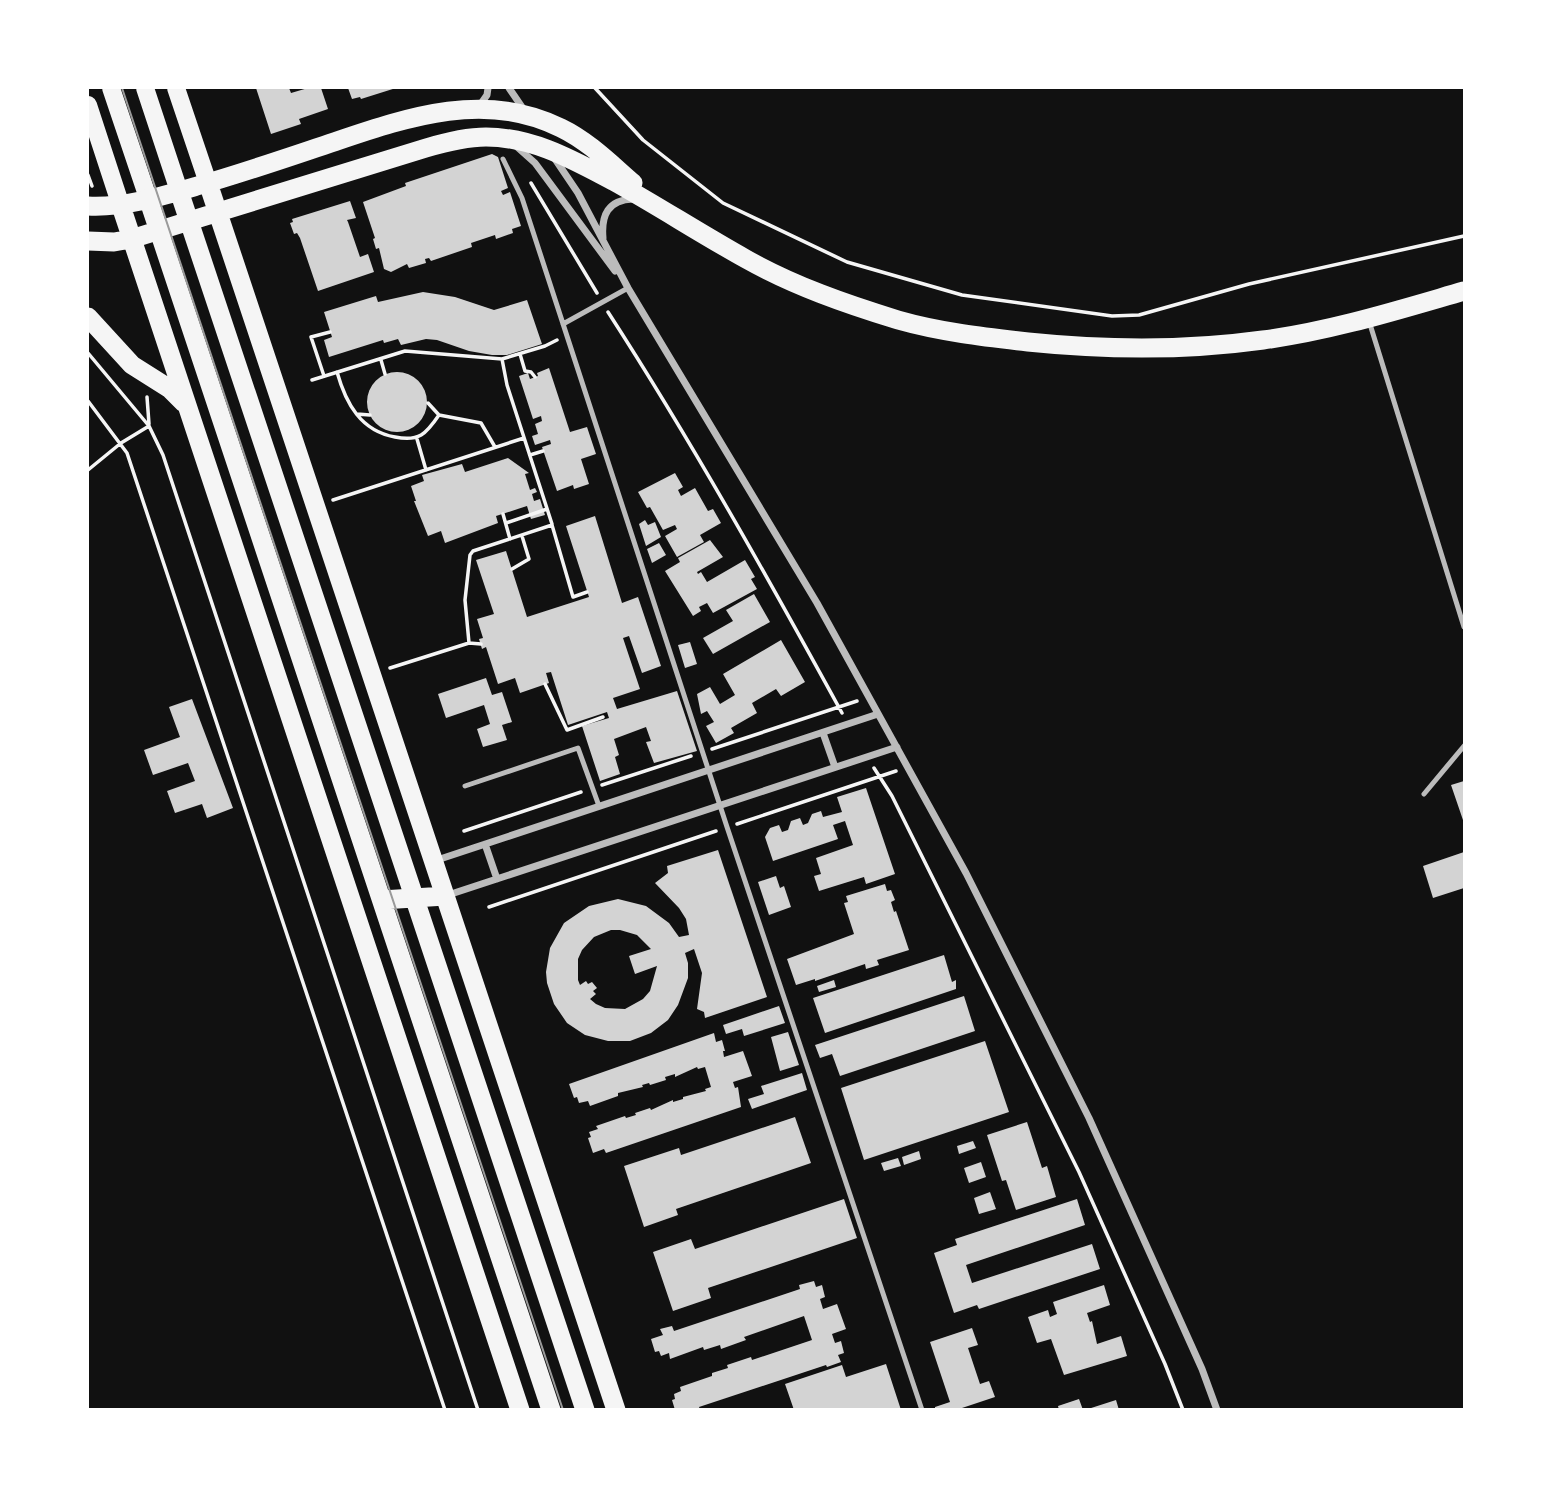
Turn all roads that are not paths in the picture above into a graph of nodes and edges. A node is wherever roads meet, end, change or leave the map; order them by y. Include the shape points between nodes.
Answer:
1 (111, 88) edge
2 (145, 88) edge
3 (176, 88) edge
4 (488, 88) edge
5 (509, 88) edge
6 (88, 105) edge
7 (478, 108) junction
8 (527, 115) junction
9 (505, 139) junction
10 (439, 144) junction
11 (550, 149) junction
12 (503, 159) dead end
13 (208, 183) junction
14 (179, 191) junction
15 (148, 198) junction
16 (120, 203) junction
17 (657, 205) junction
18 (88, 206) edge
19 (219, 214) junction
20 (189, 222) junction
21 (159, 231) junction
22 (131, 239) junction
23 (88, 241) edge
24 (603, 241) junction
25 (628, 288) junction
26 (1465, 290) edge
27 (88, 317) edge
28 (1368, 318) junction
29 (563, 324) junction
30 (186, 407) junction
31 (302, 466) junction
32 (273, 475) junction
33 (1465, 626) edge
34 (308, 679) junction
35 (280, 688) junction
36 (878, 714) junction
37 (824, 733) junction
38 (1465, 746) edge
39 (897, 747) junction
40 (835, 767) junction
41 (709, 769) junction
42 (464, 786) dead end
43 (1423, 794) dead end
44 (720, 805) junction
45 (599, 806) junction
46 (485, 844) junction
47 (434, 861) junction
48 (371, 866) junction
49 (343, 876) junction
50 (497, 879) junction
51 (411, 889) junction
52 (445, 896) junction
53 (382, 900) junction
54 (395, 939) junction
55 (368, 949) junction
56 (559, 1237) junction
57 (531, 1247) junction
58 (501, 1258) junction
59 (472, 1267) junction
60 (520, 1409) edge
61 (551, 1409) edge
62 (585, 1409) edge
63 (617, 1409) edge
64 (922, 1409) edge
65 (1217, 1409) edge

1 - 15 main road
2 - 14 main road
3 - 13 main road
4 - 7 street
5 - 8 street
6 - 16 main road
7 - 8 highway
7 - 10 highway
7 - 13 highway via 412,117
8 - 11 highway
8 - 17 highway via 578,138
9 - 10 highway
9 - 11 highway
9 - 25 street via 535,163
10 - 19 highway
11 - 17 highway
11 - 24 street
12 - 29 lane via 522,198
13 - 14 highway
13 - 19 highway
14 - 15 highway
14 - 20 highway
15 - 16 highway
15 - 21 highway
16 - 18 highway
16 - 22 highway
17 - 24 street via 627,199 609,207 603,219
17 - 28 highway via 748,260 822,295 901,321 976,336 1069,346 1171,348 1263,340
19 - 20 highway
19 - 31 highway
20 - 21 highway
20 - 32 highway
21 - 22 highway
21 - 34 highway
22 - 23 highway
22 - 30 highway
24 - 25 street
25 - 29 lane
25 - 36 street via 817,603
26 - 28 highway
27 - 30 highway via 132,365 170,389
28 - 33 lane
29 - 41 lane
30 - 35 highway
31 - 32 highway
31 - 47 highway
32 - 51 highway
34 - 35 highway
34 - 48 highway
35 - 49 highway
36 - 37 street
36 - 39 street
37 - 40 street
37 - 41 street
38 - 43 lane
39 - 40 street
39 - 65 street via 1089,1118
40 - 44 street
41 - 44 lane
41 - 45 street
42 - 45 lane via 578,748
44 - 50 street
44 - 64 lane
45 - 46 street
46 - 47 street
46 - 50 street
47 - 51 highway
47 - 52 highway
48 - 49 highway
48 - 53 highway
49 - 55 highway
50 - 52 street
51 - 52 highway
51 - 53 highway
51 - 57 highway
52 - 56 highway
53 - 54 highway
54 - 55 highway
54 - 58 highway
55 - 59 highway
56 - 57 highway
56 - 63 highway
57 - 62 highway
58 - 59 highway
58 - 61 highway
59 - 60 highway

